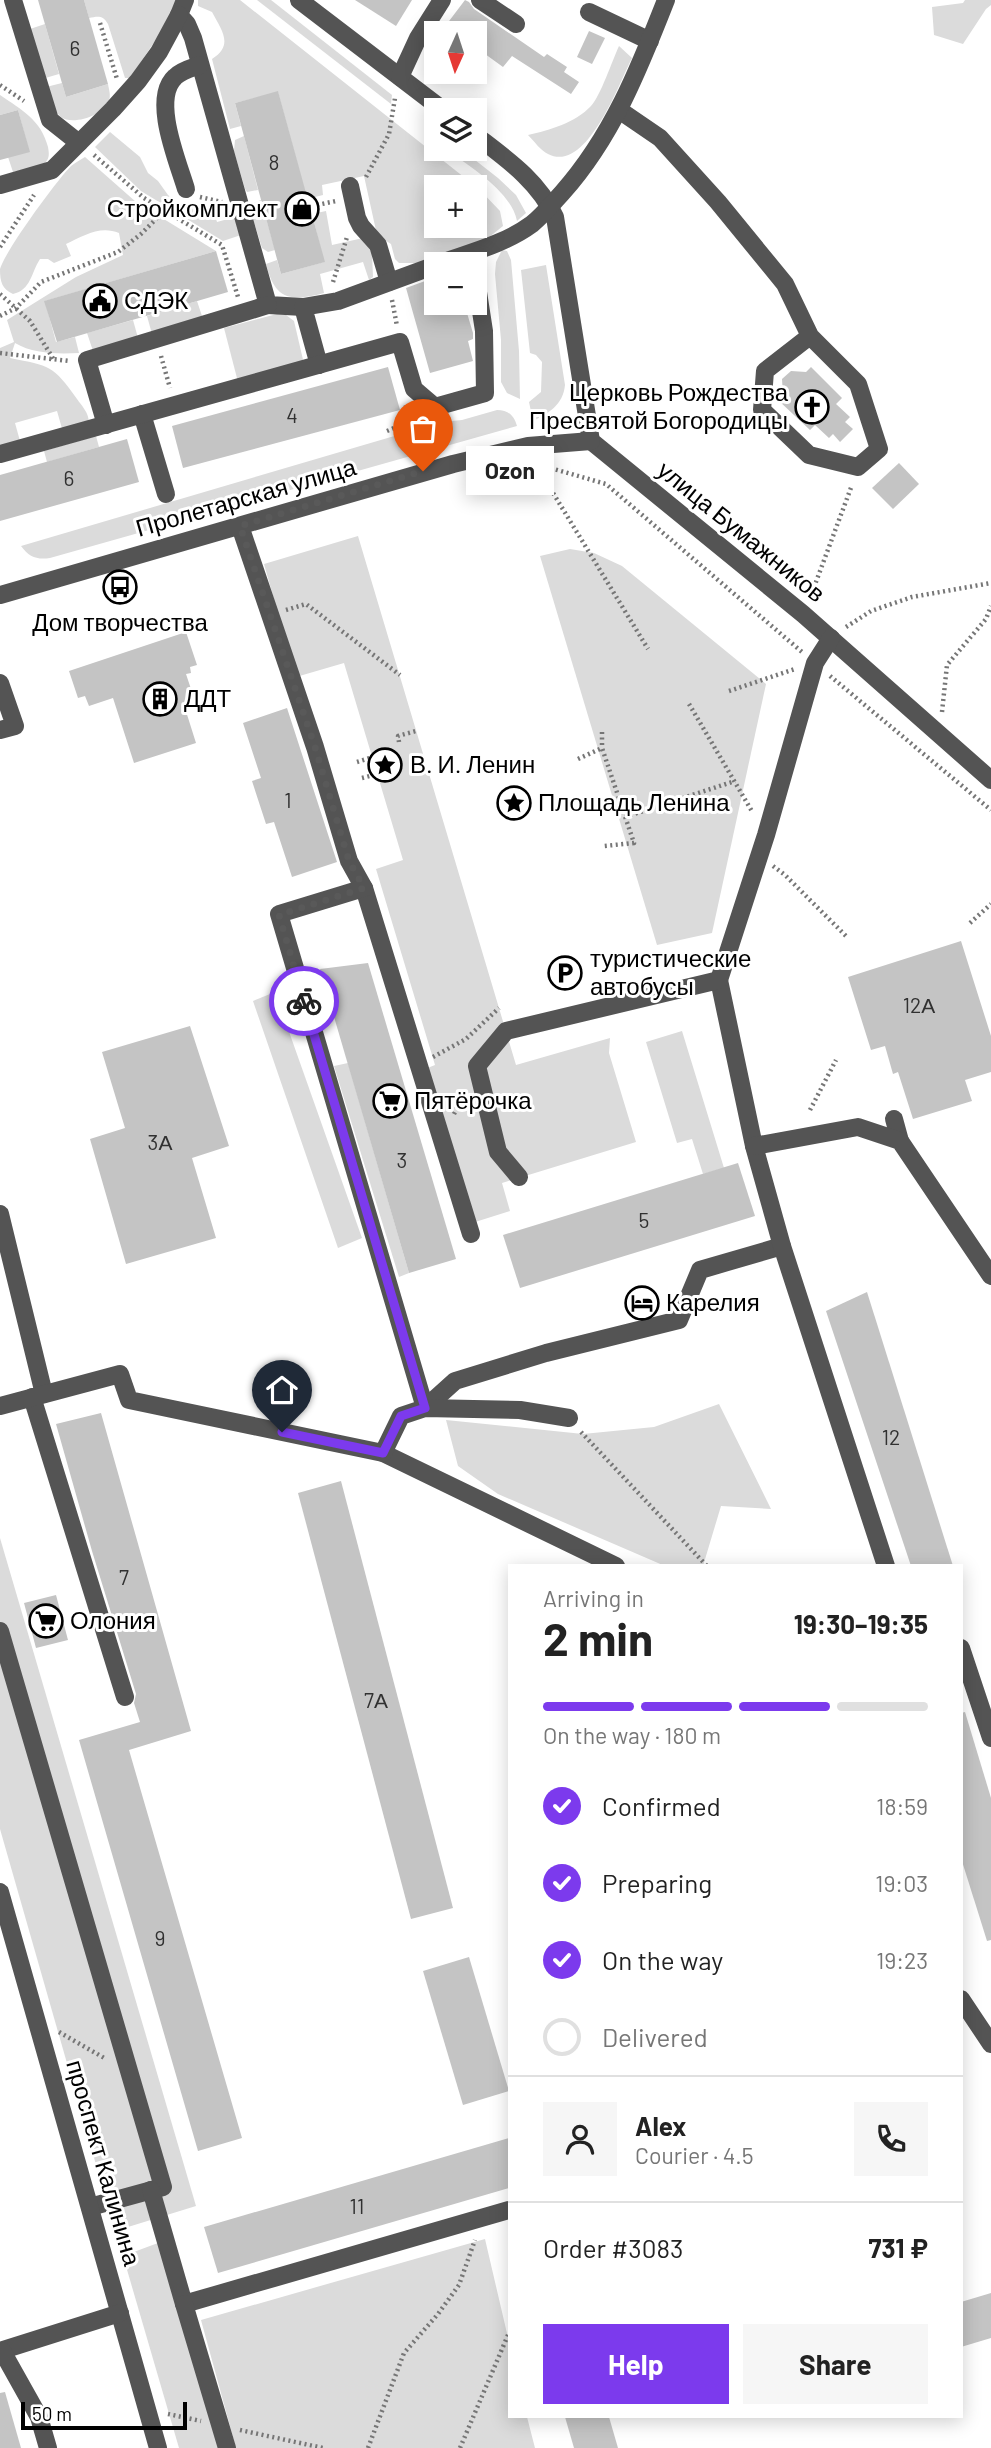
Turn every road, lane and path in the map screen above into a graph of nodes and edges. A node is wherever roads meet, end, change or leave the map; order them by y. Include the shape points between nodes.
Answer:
1 (13, 0) edge
2 (299, 0) edge
3 (442, 0) edge
4 (480, 0) edge
5 (666, 0) edge
6 (182, 8) edge
7 (589, 12) dead end
8 (100, 23) dead end
9 (516, 24) dead end
10 (650, 41) junction
11 (200, 65) junction
12 (400, 77) junction
13 (126, 95) junction
14 (427, 98) edge
15 (619, 110) junction
16 (393, 114) dead end
17 (79, 143) junction
18 (487, 145) edge
19 (52, 170) junction
20 (0, 185) edge
21 (186, 189) junction
22 (351, 191) junction
23 (238, 200) junction
24 (317, 205) dead end
25 (550, 206) junction
26 (164, 211) junction
27 (357, 218) junction
28 (0, 247) edge
29 (487, 252) edge
30 (424, 270) edge
31 (389, 282) junction
32 (0, 294) edge
33 (328, 304) junction
34 (268, 305) junction
35 (303, 307) junction
36 (16, 308) junction
37 (243, 313) junction
38 (481, 315) edge
39 (0, 316) edge
40 (810, 336) junction
41 (156, 339) junction
42 (400, 342) junction
43 (0, 353) edge
44 (55, 360) junction
45 (87, 360) junction
46 (319, 365) junction
47 (175, 405) junction
48 (142, 414) junction
49 (106, 425) junction
50 (399, 426) dead end
51 (387, 430) dead end
52 (591, 441) junction
53 (528, 446) junction
54 (0, 454) edge
55 (535, 464) junction
56 (858, 467) junction
57 (166, 494) dead end
58 (240, 526) junction
59 (991, 583) edge
60 (0, 595) edge
61 (991, 606) edge
62 (803, 614) junction
63 (269, 615) junction
64 (831, 638) junction
65 (648, 649) dead end
66 (814, 663) junction
67 (400, 675) dead end
68 (0, 683) edge
69 (729, 691) dead end
70 (689, 704) dead end
71 (0, 730) edge
72 (416, 731) dead end
73 (602, 732) dead end
74 (940, 737) junction
75 (400, 742) dead end
76 (602, 748) junction
77 (376, 756) dead end
78 (578, 759) dead end
79 (357, 762) dead end
80 (381, 773) dead end
81 (362, 778) dead end
82 (991, 780) edge
83 (735, 781) junction
84 (991, 810) edge
85 (625, 817) junction
86 (766, 835) junction
87 (604, 846) dead end
88 (785, 875) dead end
89 (364, 888) junction
90 (991, 904) edge
91 (970, 923) dead end
92 (848, 938) dead end
93 (719, 980) junction
94 (499, 1008) dead end
95 (836, 1060) dead end
96 (420, 1064) junction
97 (477, 1066) junction
98 (810, 1110) dead end
99 (894, 1119) dead end
100 (443, 1137) junction
101 (900, 1141) junction
102 (754, 1146) junction
103 (519, 1177) dead end
104 (0, 1214) edge
105 (471, 1234) dead end
106 (782, 1246) junction
107 (991, 1276) edge
108 (38, 1396) junction
109 (0, 1406) edge
110 (425, 1408) junction
111 (569, 1418) joint
112 (383, 1453) junction
113 (612, 1564) edge
114 (705, 1564) edge
115 (885, 1564) edge
116 (0, 1631) edge
117 (963, 1654) edge
118 (125, 1697) dead end
119 (991, 1738) edge
120 (0, 1892) edge
121 (963, 2002) edge
122 (37, 2020) junction
123 (991, 2044) edge
124 (130, 2073) junction
125 (151, 2190) junction
126 (90, 2207) junction
127 (508, 2210) edge
128 (482, 2218) junction
129 (184, 2305) junction
130 (120, 2313) junction
131 (508, 2335) edge
132 (1, 2351) edge
133 (48, 2448) edge
134 (158, 2448) edge
135 (227, 2448) edge
136 (368, 2448) edge
137 (460, 2448) edge

1 - 17 street via 50,120
2 - 12 street
3 - 12 street
4 - 9 street
5 - 10 street
6 - 11 street
6 - 13 street via 159,52
7 - 10 street
8 - 13 path via 115,75
10 - 15 street
11 - 21 street via 176,75 165,99
11 - 23 street
12 - 14 street
13 - 17 street
15 - 25 street via 588,161
15 - 40 street via 660,138 718,202 785,284
16 - 22 path via 381,152
17 - 19 street
17 - 26 path
18 - 25 street via 526,175
19 - 20 street
19 - 28 path
21 - 23 path via 209,201
21 - 26 path
22 - 24 path
22 - 27 street
23 - 34 street
25 - 29 street
25 - 52 street via 560,241
26 - 36 path via 118,252 41,282
26 - 37 path via 222,245
27 - 31 street via 378,245
27 - 33 path via 342,249
30 - 31 street
31 - 33 street
31 - 42 path
32 - 36 path
33 - 35 street
34 - 35 street
34 - 37 street
35 - 46 street
36 - 39 path
36 - 44 path
37 - 41 street
38 - 42 street via 485,393 435,407 414,389
40 - 56 street via 858,384 878,449
40 - 56 street via 765,371 762,410 809,455
41 - 45 street
41 - 47 path
42 - 46 street
43 - 44 path
44 - 45 path
45 - 49 street
46 - 47 street
47 - 48 street
48 - 49 street
48 - 57 street
49 - 54 street
50 - 51 path
52 - 53 street, Пролетарская улица
52 - 62 street, улица Бумажников
53 - 55 path
53 - 58 street, Пролетарская улица via 423,471
55 - 65 path
55 - 66 path via 606,484
56 - 62 path
58 - 60 street, Пролетарская улица
58 - 63 street
59 - 64 path via 912,597 871,611
61 - 74 path via 986,619 947,665
62 - 64 street, улица Бумажников
63 - 67 path via 306,604
63 - 89 street via 349,861
64 - 66 street
64 - 74 street, улица Бумажников
66 - 69 path
66 - 84 path
66 - 86 street
68 - 71 street via 15,726
70 - 83 path
72 - 75 path via 398,736
73 - 76 path
74 - 82 street, улица Бумажников
76 - 78 path
76 - 85 path
77 - 79 path
80 - 81 path
83 - 85 path
83 - 86 path
85 - 87 path via 634,843
86 - 93 street
88 - 92 path
89 - 96 street
89 - 110 street via 279,915
90 - 91 path
93 - 97 street via 506,1031
93 - 102 street
94 - 96 path via 466,1039
95 - 98 path
96 - 100 street
97 - 100 path
97 - 103 street via 498,1152
99 - 101 street
100 - 105 street
101 - 102 street via 858,1127
101 - 107 street
102 - 106 street
104 - 108 street
106 - 110 street via 700,1270 679,1320 455,1381
106 - 115 street
108 - 109 street
108 - 112 street via 120,1374 129,1400
108 - 118 street
110 - 111 street via 520,1410
110 - 112 street via 401,1416
111 - 114 path
112 - 113 street
116 - 124 street
117 - 119 street
120 - 122 street, проспект Калинина
121 - 123 street
122 - 124 path
122 - 126 street, проспект Калинина
124 - 125 street via 163,2187
125 - 126 street
125 - 129 street
126 - 130 street, проспект Калинина
127 - 128 street
128 - 129 street
128 - 136 path via 459,2285 404,2353
129 - 135 street
130 - 132 street
130 - 134 street, проспект Калинина
131 - 137 path
132 - 133 street via 39,2417

